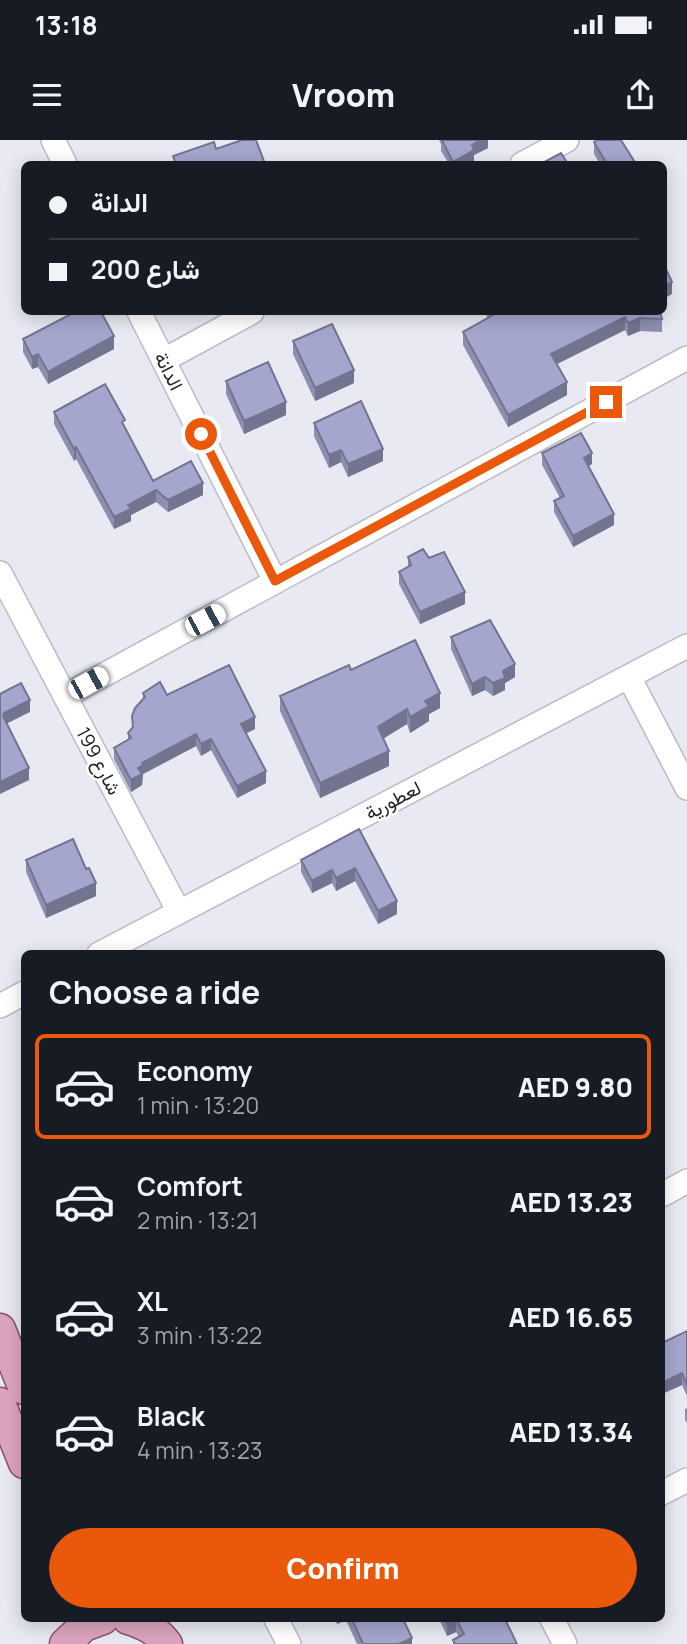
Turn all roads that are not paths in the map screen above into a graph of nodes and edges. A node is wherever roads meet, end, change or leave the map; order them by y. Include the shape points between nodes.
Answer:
1 (53, 140) edge
2 (567, 140) edge
3 (64, 161) edge
4 (528, 161) edge
5 (140, 315) edge
6 (246, 315) edge
7 (687, 358) edge
8 (163, 360) junction
9 (0, 573) edge
10 (275, 581) junction
11 (687, 646) edge
12 (629, 677) junction
13 (65, 696) junction
14 (687, 788) edge
15 (179, 912) junction
16 (107, 950) edge
17 (21, 995) edge
18 (0, 1006) edge
19 (687, 1181) edge
20 (665, 1193) edge
21 (0, 1329) edge
22 (21, 1382) edge
23 (0, 1403) edge
24 (21, 1456) edge
25 (687, 1480) edge
26 (665, 1491) edge
27 (95, 1622) edge
28 (140, 1622) edge
29 (278, 1622) edge
30 (554, 1622) edge
31 (67, 1634) edge
32 (167, 1644) edge
33 (289, 1644) edge
34 (565, 1644) edge

1 - 3 street
2 - 4 street
5 - 8 street, الدانة
6 - 8 street
7 - 10 street
8 - 10 street, الدانة
9 - 13 street, شارع 199
10 - 13 street
11 - 12 street, لعطورية
12 - 14 street
12 - 15 street, لعطورية
13 - 15 street, شارع 199
15 - 16 street, لعطورية
17 - 18 street
19 - 20 street
21 - 22 main road
23 - 24 main road
25 - 26 street
27 - 31 main road
28 - 32 main road
29 - 33 street
30 - 34 street

